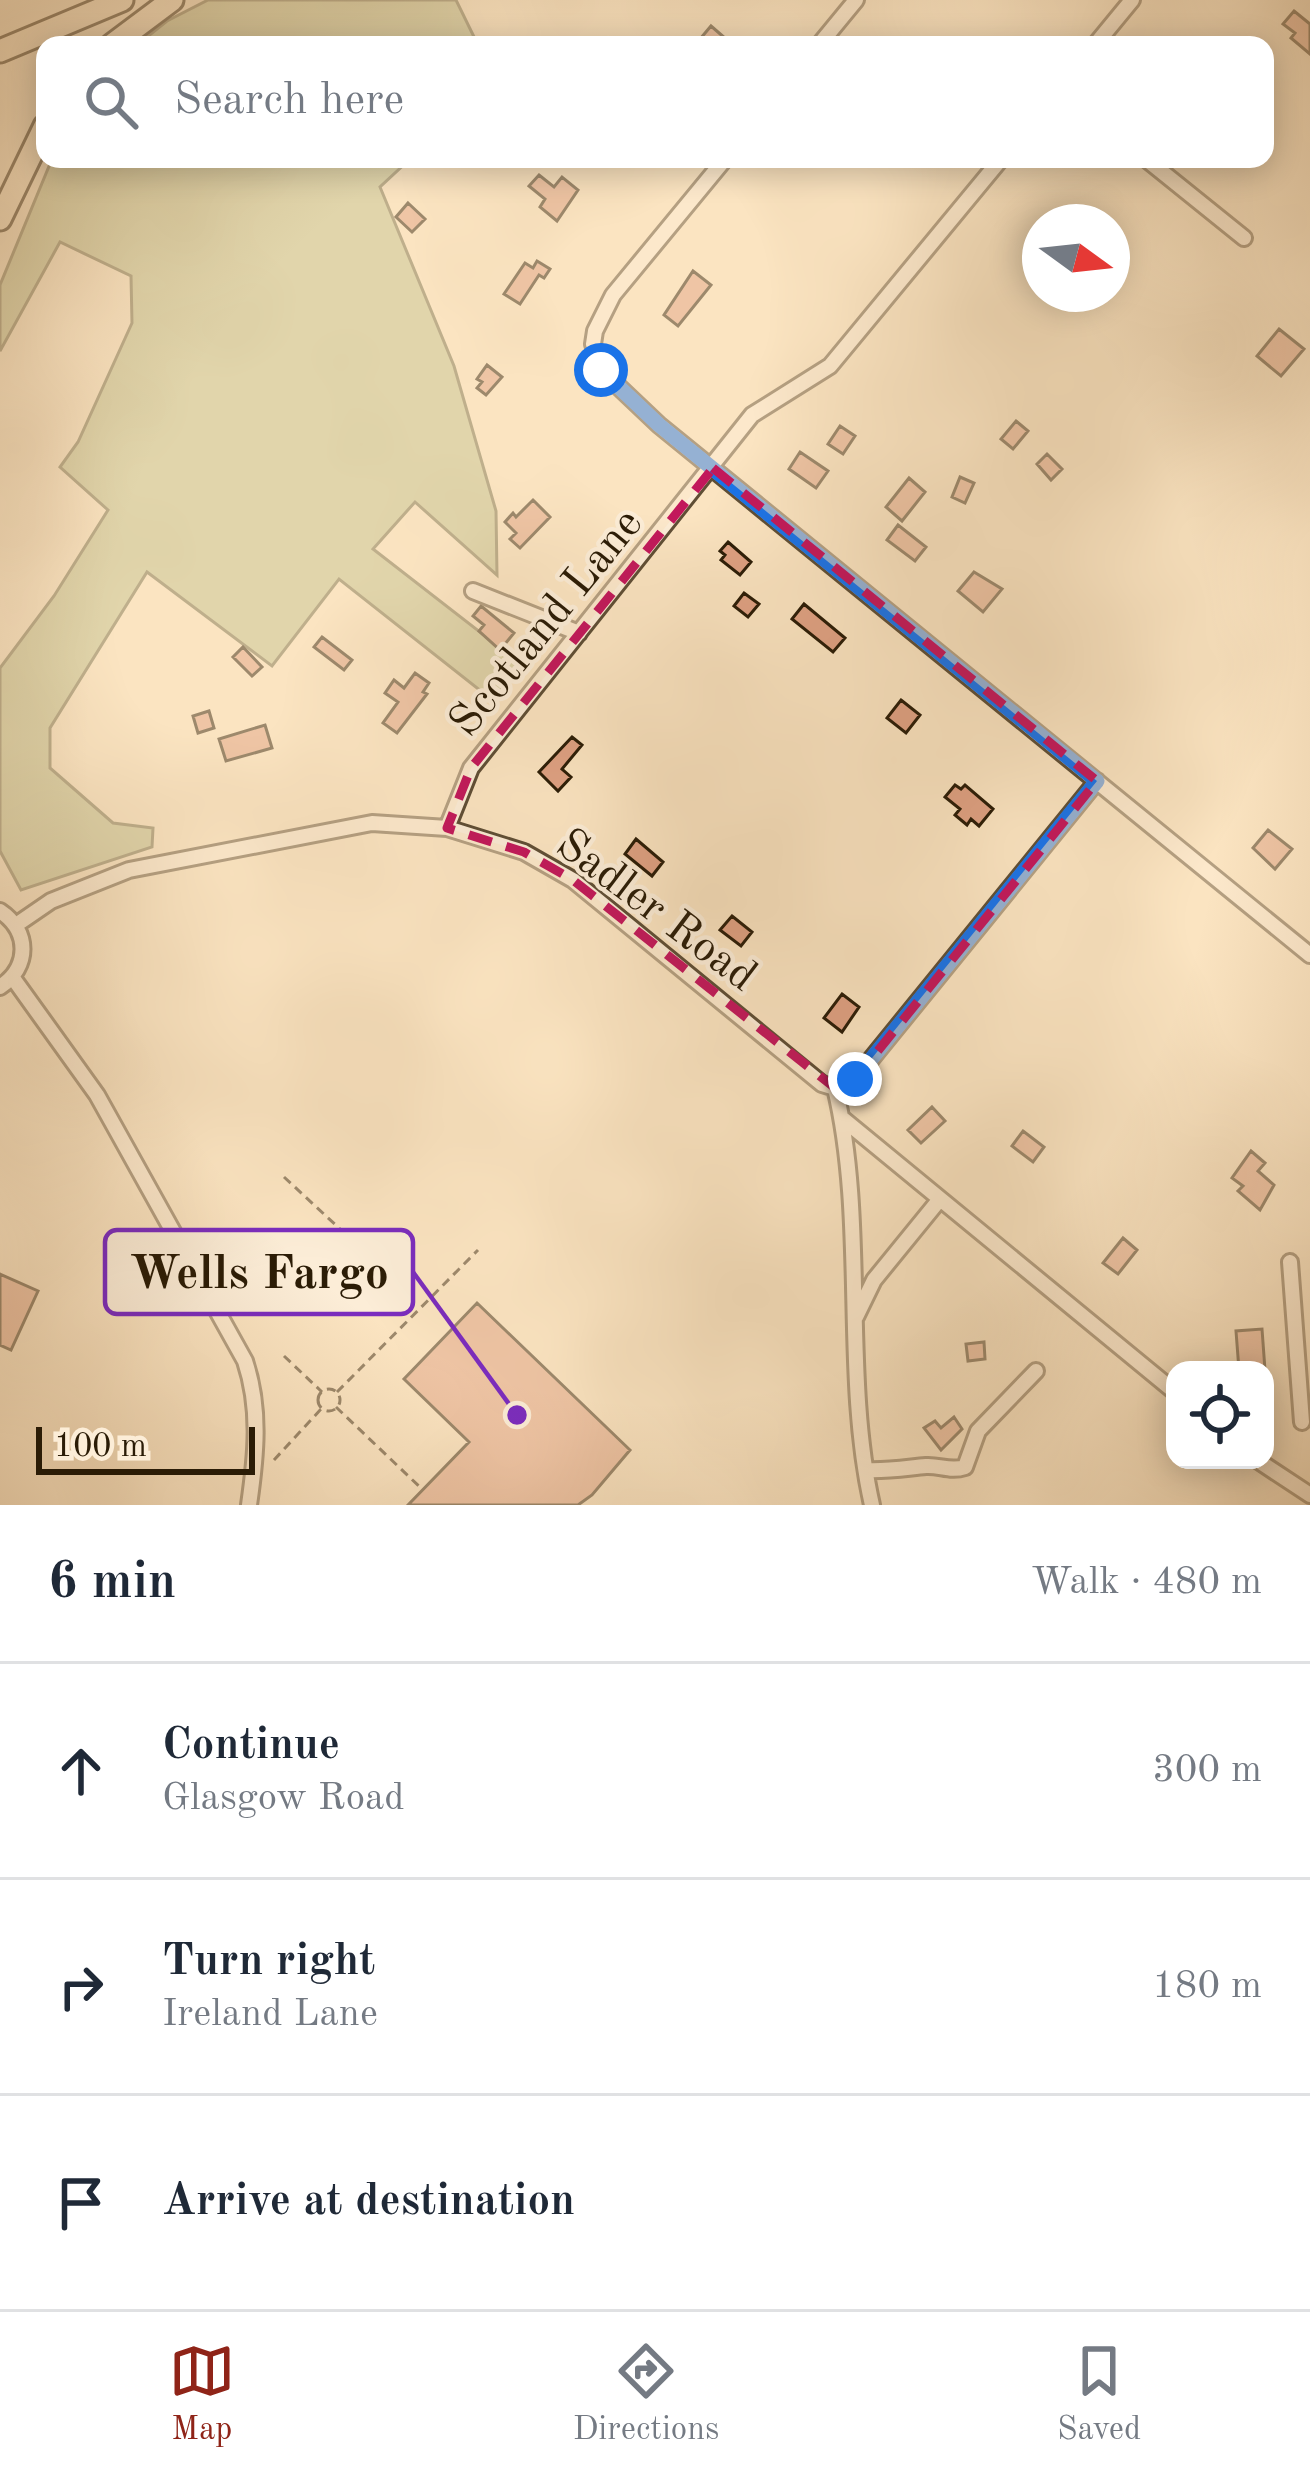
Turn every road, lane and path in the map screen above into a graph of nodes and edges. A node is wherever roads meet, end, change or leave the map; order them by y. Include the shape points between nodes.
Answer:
1 (122, 0) edge
2 (172, 0) edge
3 (856, 0) edge
4 (1132, 0) edge
5 (124, 36) edge
6 (826, 36) edge
7 (1102, 36) edge
8 (0, 51) edge
9 (36, 145) edge
10 (717, 168) edge
11 (994, 168) edge
12 (1156, 168) edge
13 (0, 219) edge
14 (1244, 238) dead end
15 (713, 468) junction
16 (473, 591) dead end
17 (579, 632) junction
18 (1097, 781) junction
19 (447, 829) junction
20 (0, 911) edge
21 (16, 925) junction
22 (1310, 955) edge
23 (6, 983) edge
24 (835, 1088) junction
25 (843, 1119) junction
26 (284, 1177) dead end
27 (940, 1199) junction
28 (478, 1250) dead end
29 (1290, 1262) dead end
30 (382, 1268) dead end
31 (1310, 1292) edge
32 (1293, 1295) junction
33 (856, 1317) junction
34 (284, 1356) dead end
35 (1036, 1371) dead end
36 (1166, 1386) edge
37 (337, 1391) junction
38 (322, 1392) junction
39 (336, 1407) junction
40 (322, 1408) junction
41 (1302, 1422) dead end
42 (274, 1460) dead end
43 (1271, 1469) edge
44 (866, 1470) junction
45 (422, 1490) dead end
46 (1310, 1495) edge
47 (249, 1505) edge
48 (872, 1505) edge

1 - 8 highway
2 - 5 highway
3 - 6 street
4 - 7 street
9 - 13 highway
10 - 15 street via 613,295 593,344 614,386
11 - 15 street, Scotland Lane via 830,367 752,415
12 - 14 street
15 - 17 street, Scotland Lane
15 - 18 street
16 - 17 street
17 - 19 street, Scotland Lane via 471,768
18 - 22 street
18 - 24 street via 855,1079
19 - 21 street, Sadler Road via 372,823 129,870 51,901
19 - 24 street, Sadler Road via 524,852 573,880
20 - 21 street
21 - 23 street via 24,948
23 - 47 street via 97,1095 245,1361 257,1435
24 - 25 street
25 - 27 street
25 - 33 street
26 - 30 path
27 - 33 street via 874,1280
27 - 36 street
28 - 37 path
29 - 32 street
31 - 32 street
32 - 41 street
33 - 44 street
34 - 38 path
35 - 44 street via 977,1431 965,1467
37 - 38 path
37 - 39 path
38 - 40 path
39 - 40 path
39 - 45 path
40 - 42 path
43 - 46 street
44 - 48 street

